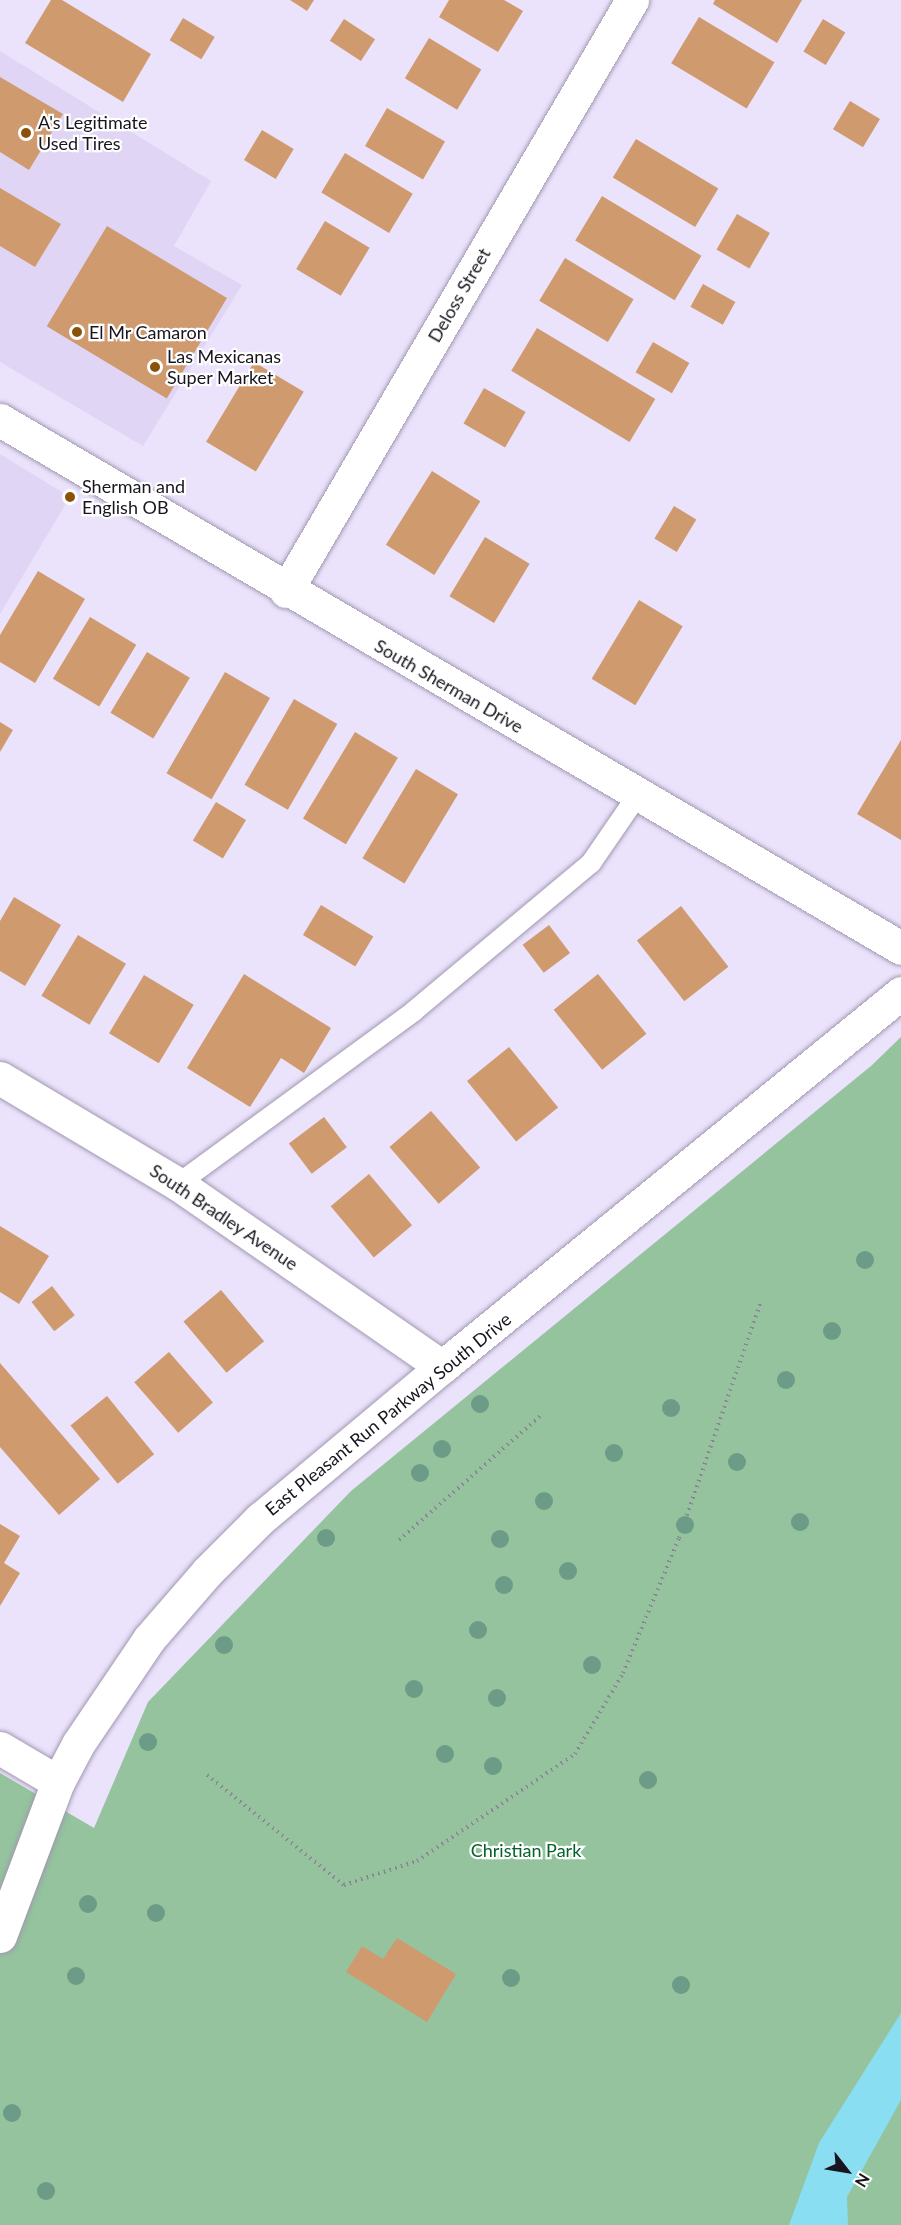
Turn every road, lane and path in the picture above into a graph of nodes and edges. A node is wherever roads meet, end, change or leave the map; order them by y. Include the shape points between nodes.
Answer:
1 (632, 0) edge
2 (0, 420) edge
3 (286, 591) junction
4 (637, 796) junction
5 (901, 948) edge
6 (901, 993) edge
7 (0, 1078) edge
8 (178, 1184) junction
9 (761, 1301) dead end
10 (442, 1367) junction
11 (540, 1416) dead end
12 (399, 1540) dead end
13 (0, 1748) edge
14 (207, 1775) dead end
15 (58, 1782) junction
16 (0, 1936) edge

1 - 3 street, Deloss Street
2 - 3 street, South Sherman Drive
3 - 4 street, South Sherman Drive
4 - 5 street, South Sherman Drive
4 - 8 lane via 612,835 582,870 414,1011
6 - 10 street, East Pleasant Run Parkway South Drive
7 - 8 street, South Bradley Avenue
8 - 10 street, South Bradley Avenue
9 - 14 path via 679,1538 622,1673 575,1754 417,1861 344,1885
10 - 15 street, East Pleasant Run Parkway South Drive via 260,1519 208,1571 149,1639 106,1698
11 - 12 path
13 - 15 street
15 - 16 street, East Pleasant Run Parkway South Drive

